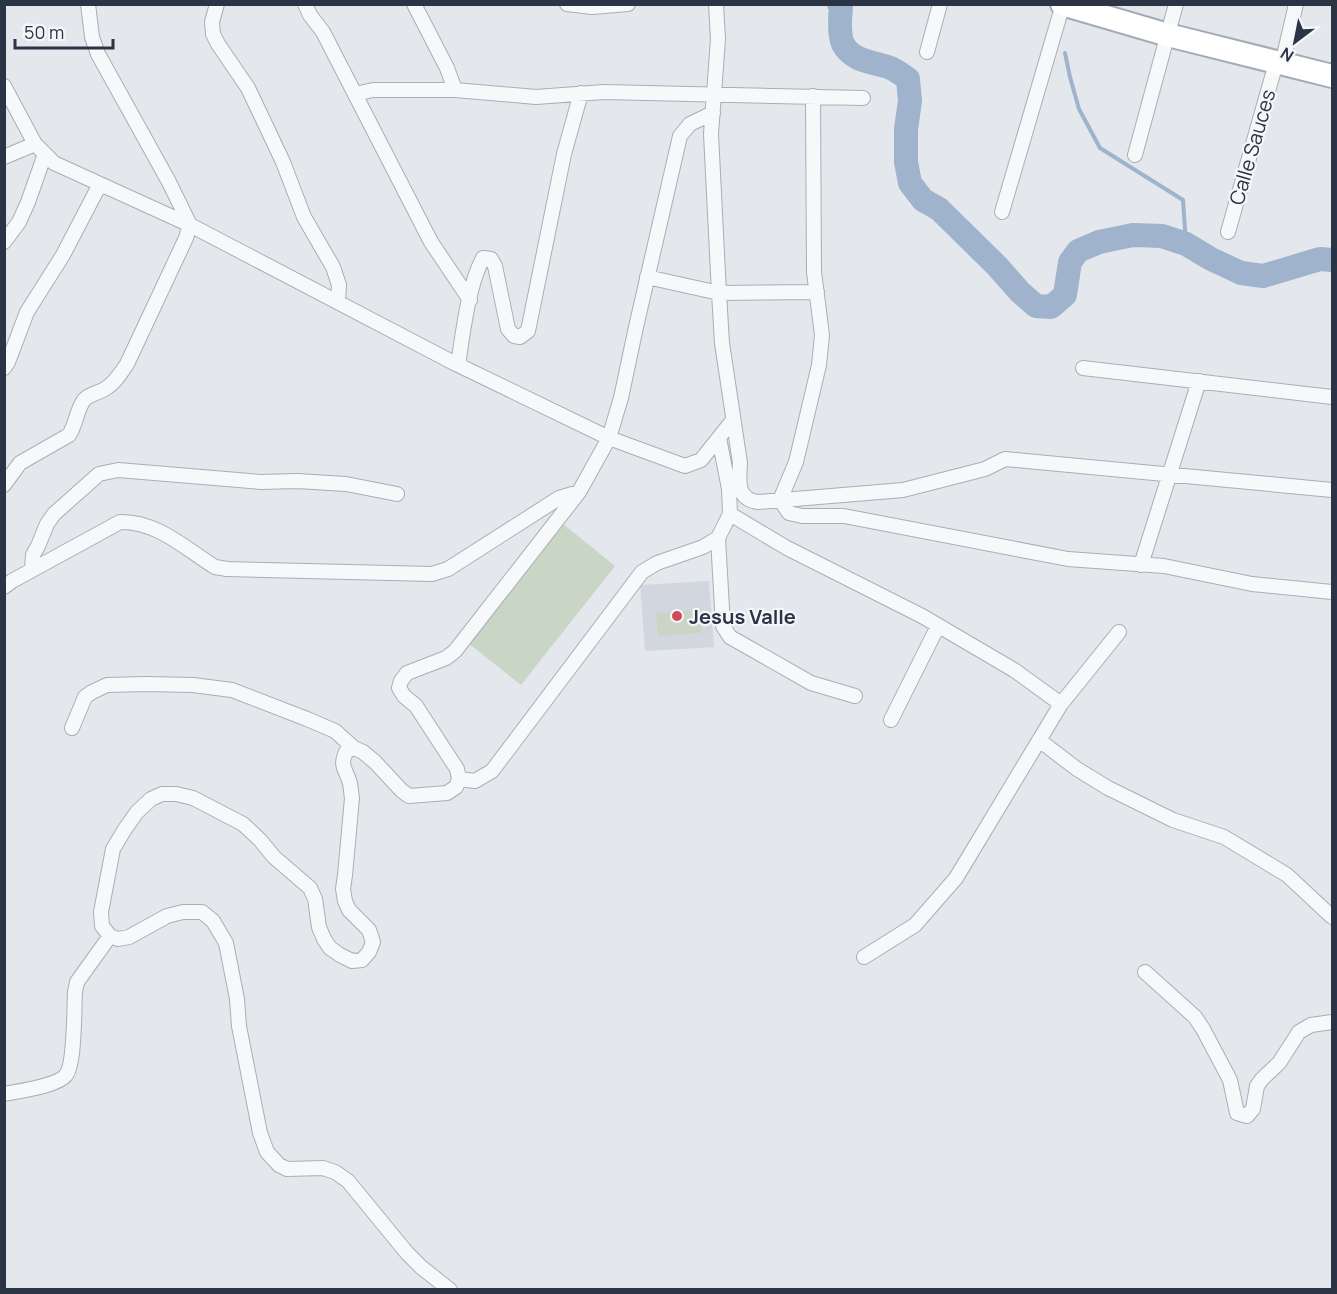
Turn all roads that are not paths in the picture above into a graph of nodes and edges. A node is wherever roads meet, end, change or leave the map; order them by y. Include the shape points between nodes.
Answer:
1 (88, 4) edge
2 (217, 4) edge
3 (305, 4) edge
4 (414, 4) edge
5 (567, 4) edge
6 (628, 4) edge
7 (716, 4) edge
8 (940, 4) edge
9 (1176, 4) edge
10 (1296, 4) edge
11 (1062, 5) edge
12 (1168, 35) junction
13 (927, 52) dead end
14 (1279, 64) junction
15 (1332, 76) edge
16 (4, 86) edge
17 (455, 90) junction
18 (581, 93) junction
19 (355, 94) junction
20 (715, 94) junction
21 (813, 96) junction
22 (863, 98) dead end
23 (713, 113) junction
24 (40, 149) junction
25 (1135, 155) dead end
26 (4, 157) edge
27 (100, 184) junction
28 (1002, 212) dead end
29 (190, 225) junction
30 (1228, 231) dead end
31 (4, 242) edge
32 (647, 277) junction
33 (817, 292) junction
34 (719, 293) junction
35 (470, 300) junction
36 (338, 302) junction
37 (458, 365) junction
38 (4, 368) edge
39 (1083, 368) dead end
40 (1199, 381) junction
41 (1332, 397) edge
42 (733, 420) junction
43 (609, 438) junction
44 (719, 438) junction
45 (1169, 474) junction
46 (4, 485) edge
47 (1332, 490) edge
48 (579, 492) junction
49 (397, 494) dead end
50 (780, 500) junction
51 (730, 514) junction
52 (718, 538) junction
53 (1141, 565) junction
54 (32, 570) junction
55 (4, 587) edge
56 (1332, 592) edge
57 (938, 626) junction
58 (1119, 632) dead end
59 (855, 696) dead end
60 (1061, 704) junction
61 (891, 720) dead end
62 (72, 729) dead end
63 (1039, 740) junction
64 (354, 748) junction
65 (459, 780) junction
66 (1332, 917) edge
67 (110, 936) junction
68 (864, 957) dead end
69 (1144, 972) dead end
70 (1332, 1022) edge
71 (4, 1094) edge
72 (450, 1290) edge

1 - 29 street via 98,54
2 - 36 street via 213,34 248,88 304,217 333,267 339,285
3 - 19 street
4 - 17 street
5 - 6 street
7 - 20 street
8 - 13 street
9 - 12 street
10 - 14 street, Calle Sauces
11 - 12 main road
11 - 28 street
12 - 14 main road
12 - 25 street
14 - 15 main road
14 - 30 street, Calle Sauces
16 - 24 street
17 - 18 street via 536,97
17 - 19 street via 373,90
18 - 20 street
18 - 35 street via 564,154 528,331 520,337 508,329 491,260 483,258
19 - 35 street via 431,242
20 - 21 street
20 - 23 street
21 - 22 street
21 - 33 street
23 - 32 street via 690,124 680,136
23 - 34 street
24 - 26 street
24 - 27 street via 54,163
24 - 31 street via 23,212
27 - 29 street
27 - 38 street via 63,255 27,312
29 - 36 street
29 - 46 street via 127,364 114,383 86,398 69,435 20,463
32 - 34 street
32 - 43 street
33 - 34 street
33 - 50 street via 822,335 819,366 796,462
34 - 42 street
35 - 37 street
36 - 37 street
37 - 43 street
39 - 40 street
40 - 41 street
40 - 45 street
42 - 44 street
42 - 50 street via 741,493 749,501
43 - 44 street via 685,466 701,460
43 - 48 street
44 - 51 street
45 - 47 street
45 - 50 street via 1005,459 985,469 903,490
45 - 53 street
48 - 54 street via 559,498 448,570 432,574 215,567 152,526 129,522 109,527
48 - 65 street via 455,651 407,673 401,681 399,688 448,754
49 - 54 street via 346,484 106,472 54,514 33,555
50 - 53 street via 789,513 802,516 844,516 1068,559
51 - 52 street
51 - 57 street
52 - 59 street via 723,626 730,637 811,683
52 - 65 street via 642,572 492,771 475,781
53 - 56 street via 1252,584
54 - 55 street
57 - 60 street via 1014,670
57 - 61 street
58 - 60 street
60 - 63 street
62 - 64 street via 86,697 107,685 193,686 232,690 335,731
63 - 66 street via 1108,788 1173,820 1233,842 1287,875
63 - 68 street via 956,878 915,925
64 - 65 street via 375,762 410,796 447,793
64 - 67 street via 347,750 342,765 352,798 343,889 349,910 369,930 373,942 362,960 352,962 330,948 319,927 310,888 274,857 261,840 243,824 193,798 176,794 151,799 137,812 113,849 101,912 102,926
67 - 71 street via 77,982 71,1065 66,1076 50,1085
67 - 72 street via 129,937 167,916 183,912 202,912 213,921 226,943 258,1123 267,1152 287,1169 323,1168 348,1181 407,1253
69 - 70 street via 1195,1017 1230,1080 1237,1113 1247,1116 1253,1109 1257,1086 1279,1064 1299,1032 1311,1025

